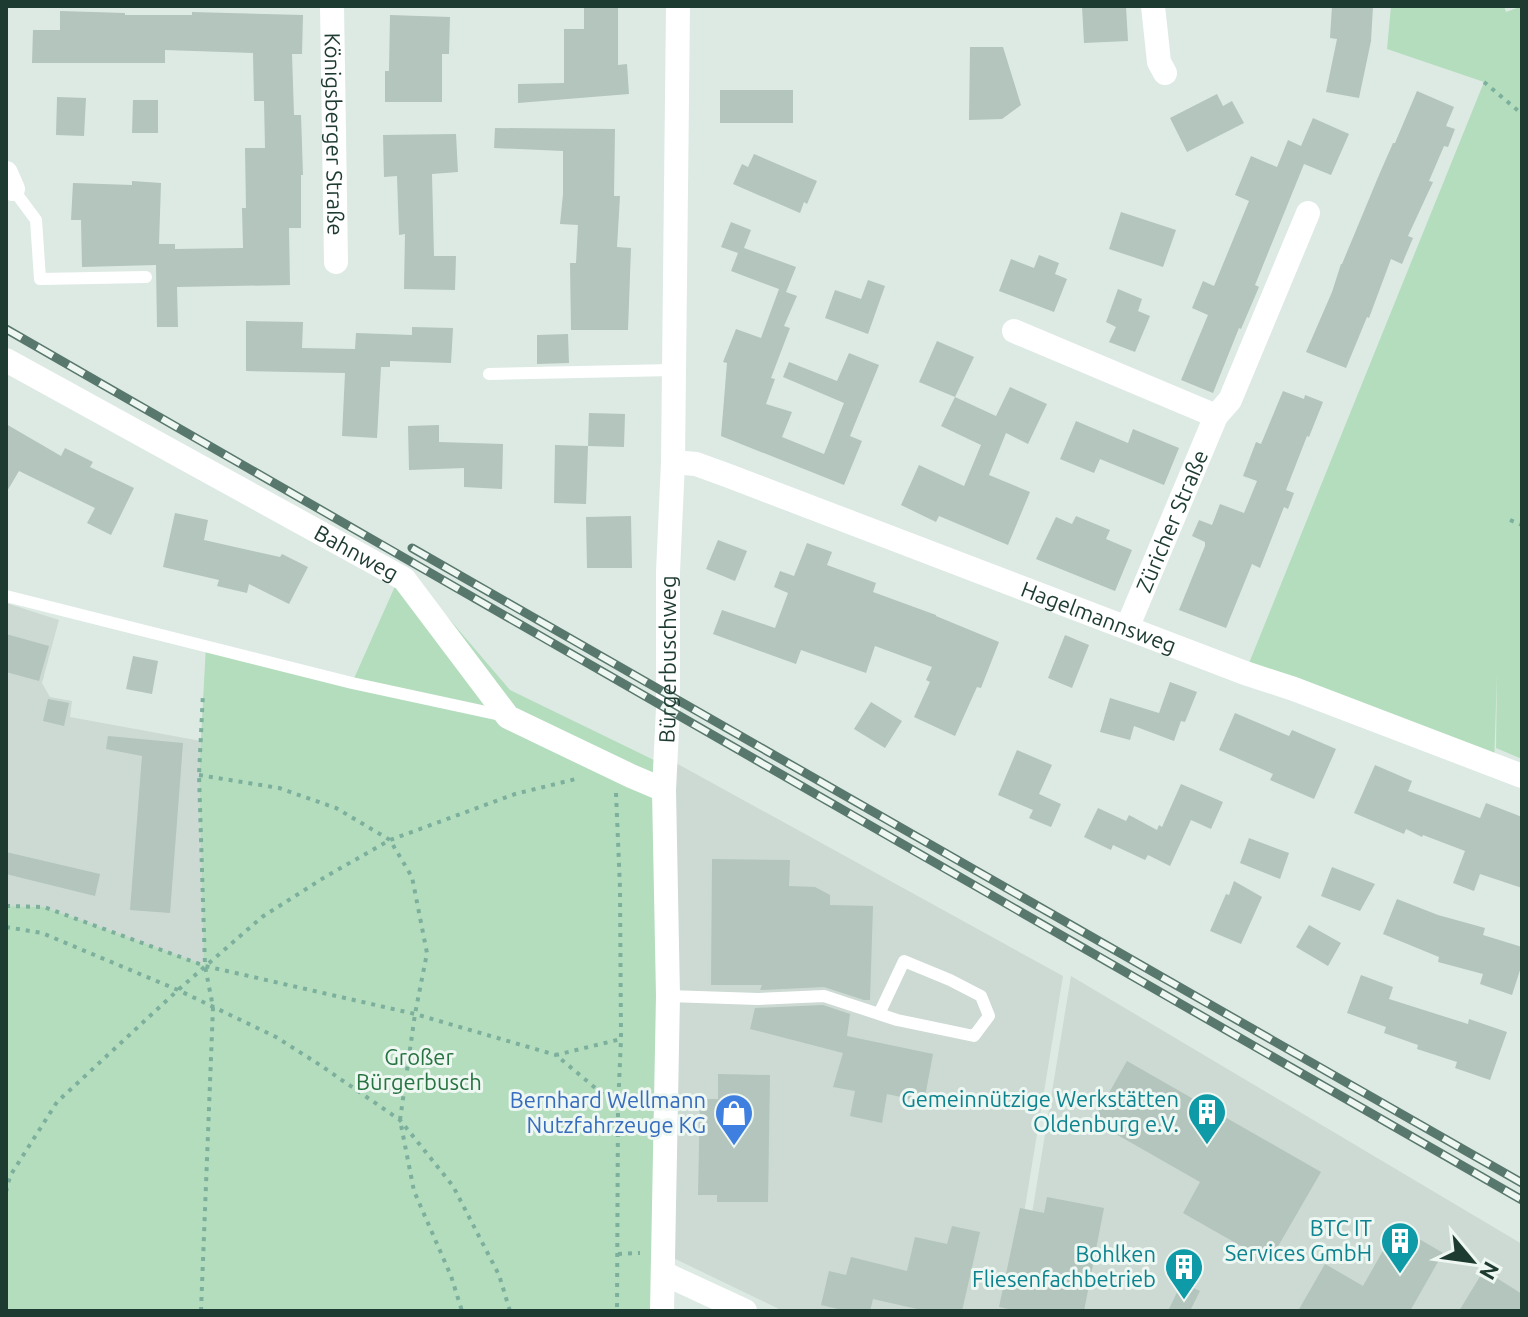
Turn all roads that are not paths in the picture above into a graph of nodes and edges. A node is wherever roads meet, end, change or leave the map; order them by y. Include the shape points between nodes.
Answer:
1 (332, 6) edge
2 (678, 6) edge
3 (1153, 6) edge
4 (1165, 73) dead end
5 (9, 181) edge
6 (1308, 213) dead end
7 (336, 262) dead end
8 (146, 277) dead end
9 (1014, 331) dead end
10 (6, 360) edge
11 (673, 370) junction
12 (489, 374) dead end
13 (1216, 416) junction
14 (673, 462) junction
15 (6, 596) edge
16 (1127, 628) junction
17 (508, 717) junction
18 (1522, 776) edge
19 (664, 790) junction
20 (668, 996) junction
21 (879, 1014) junction
22 (663, 1273) junction
23 (662, 1311) edge
24 (745, 1311) edge

1 - 7 street, Königsberger Straße
2 - 11 street, Bürgerbuschweg
3 - 4 street
5 - 8 lane via 36,220 40,279
6 - 13 street, Züricher Straße via 1230,400
9 - 13 street
10 - 17 street, Bahnweg via 404,579
11 - 12 lane
11 - 14 street, Bürgerbuschweg
13 - 16 street, Züricher Straße
14 - 16 street, Hagelmannsweg via 729,476
14 - 19 street, Bürgerbuschweg
15 - 17 lane
16 - 18 street, Hagelmannsweg
17 - 19 street, Bahnweg
19 - 20 street, Bürgerbuschweg
20 - 21 lane via 824,996
20 - 22 street, Bürgerbuschweg
21 - 21 lane via 974,1036 989,1016 981,996 904,961
22 - 23 street, Bürgerbuschweg
22 - 24 street

